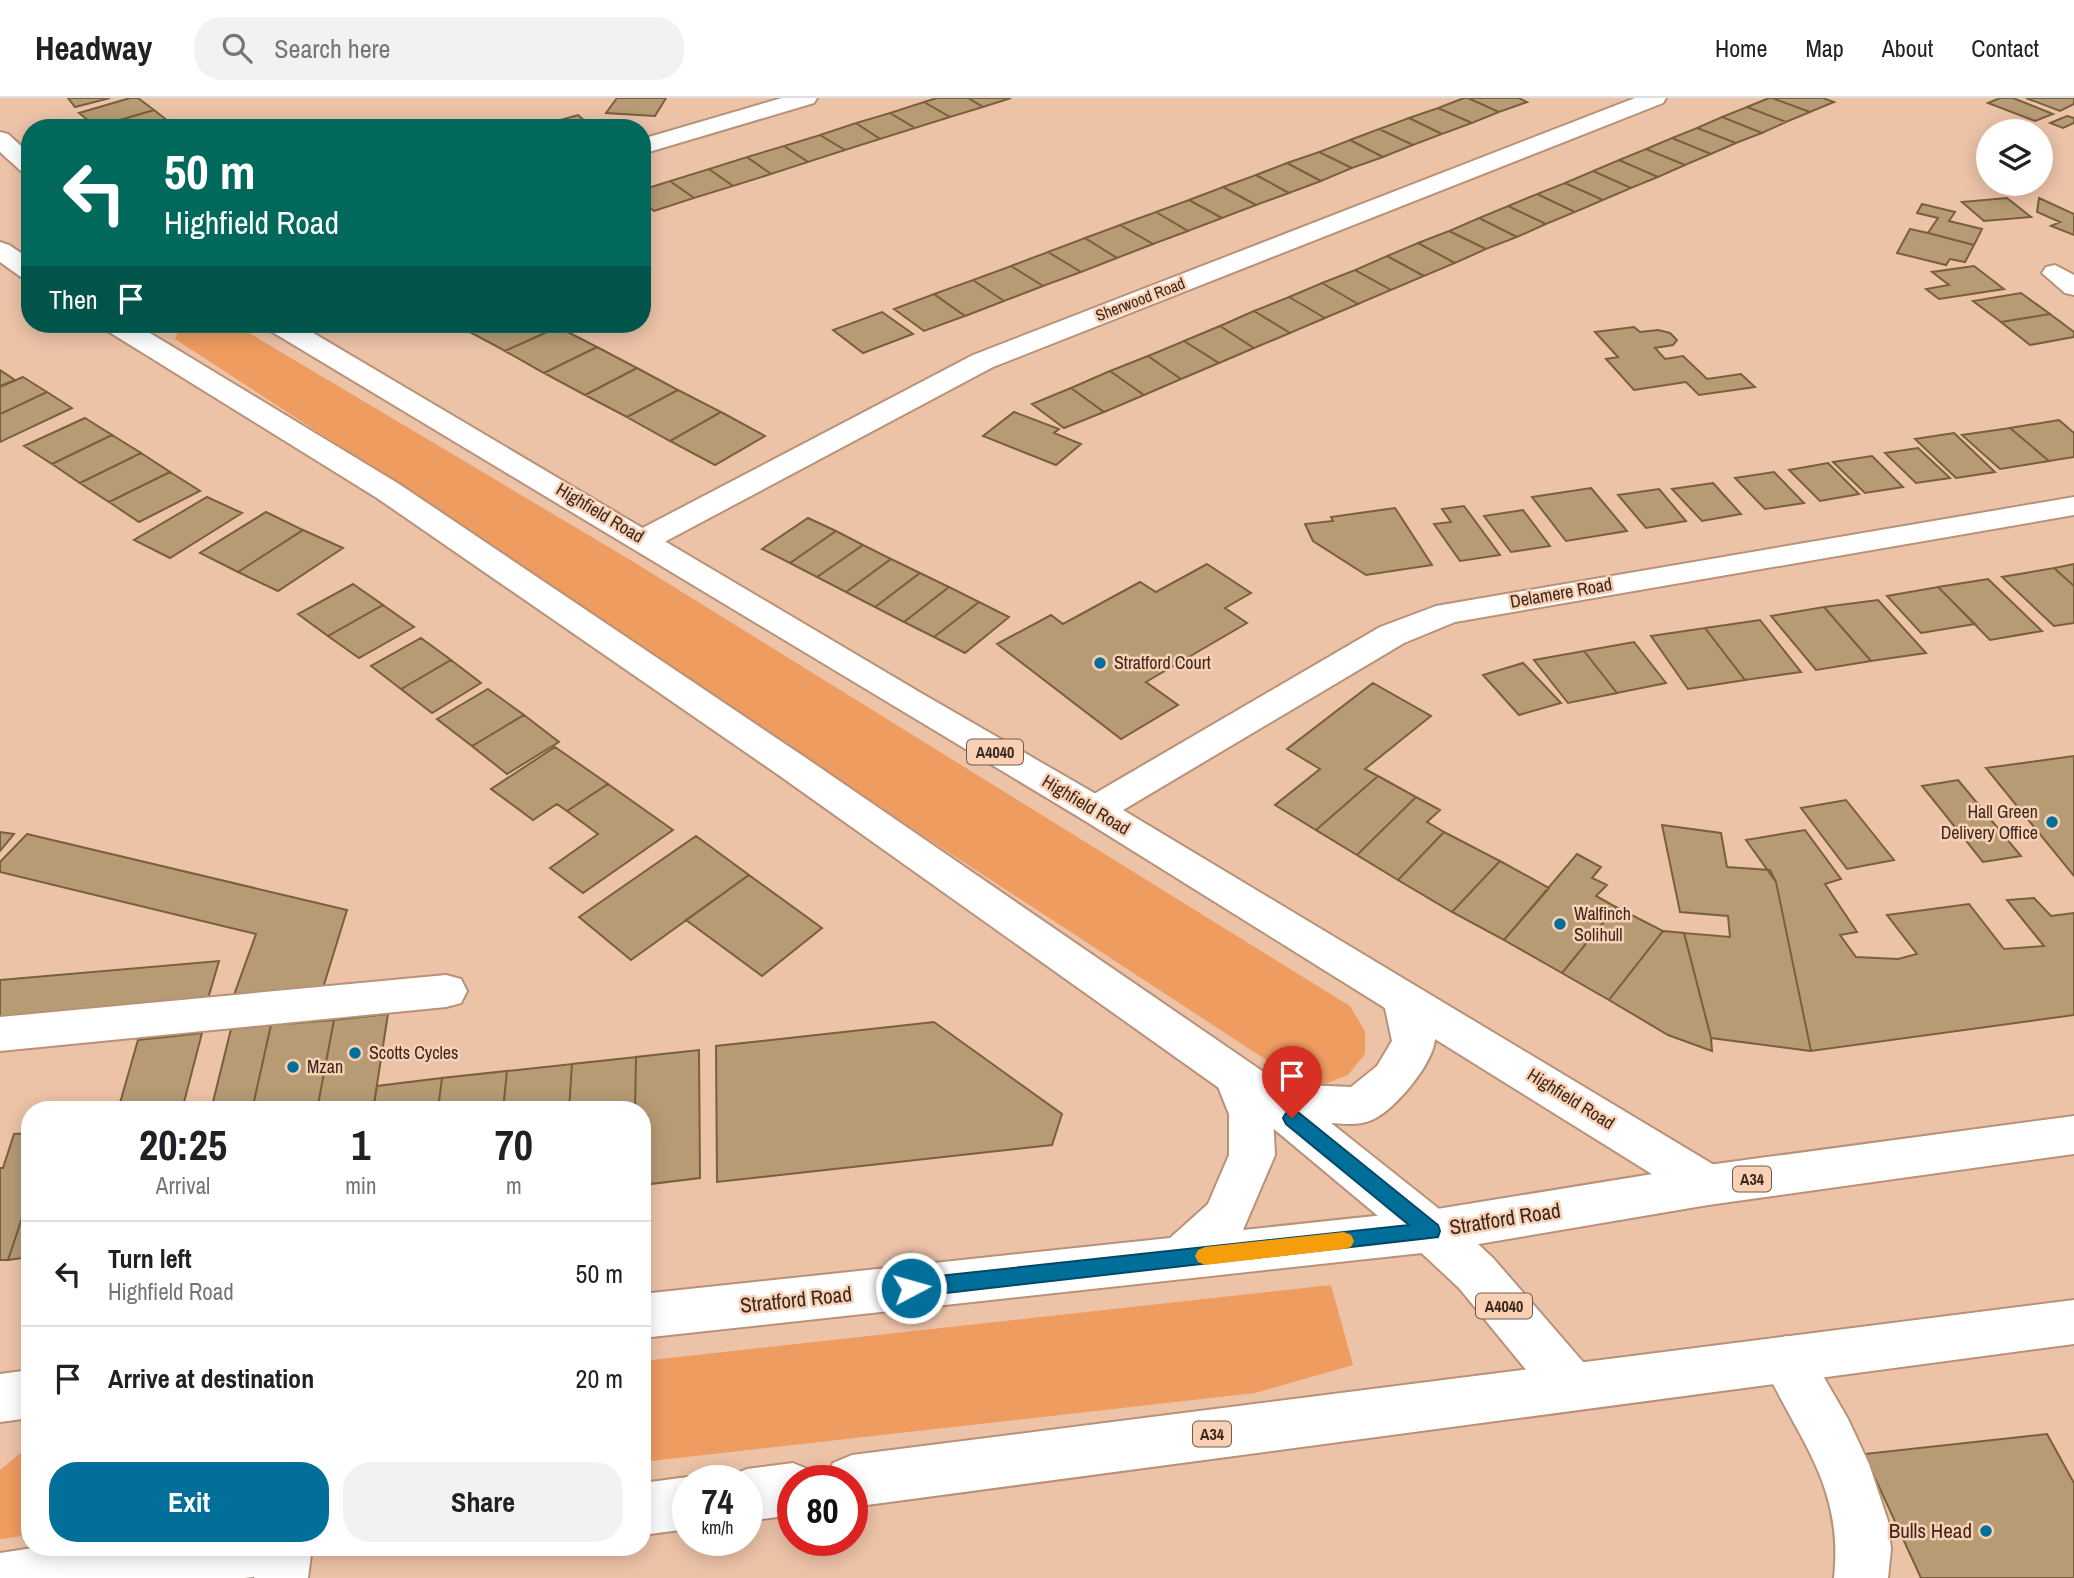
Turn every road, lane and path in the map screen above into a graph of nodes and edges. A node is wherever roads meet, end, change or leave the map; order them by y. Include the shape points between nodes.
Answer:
1 (1655, 98) edge
2 (790, 100) edge
3 (0, 139) edge
4 (651, 144) edge
5 (21, 159) edge
6 (0, 250) edge
7 (21, 265) edge
8 (131, 333) edge
9 (294, 333) edge
10 (2074, 506) edge
11 (644, 540) junction
12 (1095, 810) junction
13 (446, 991) dead end
14 (1403, 996) junction
15 (0, 1034) edge
16 (1236, 1077) junction
17 (1273, 1102) junction
18 (2074, 1135) edge
19 (1708, 1185) junction
20 (1431, 1231) junction
21 (1180, 1259) junction
22 (651, 1315) edge
23 (2074, 1322) edge
24 (1786, 1359) junction
25 (1572, 1387) junction
26 (21, 1395) edge
27 (0, 1398) edge
28 (868, 1479) edge
29 (672, 1505) edge
30 (651, 1507) edge
31 (200, 1556) edge
32 (284, 1556) edge
33 (6, 1578) edge
34 (281, 1578) edge
35 (1861, 1578) edge

1 - 11 main road, Sherwood Road via 983,361
2 - 4 main road
3 - 5 main road
6 - 7 main road
8 - 16 main road, A4040 via 388,491 793,766
9 - 11 main road, Highfield Road / A4040
10 - 12 main road, Delamere Road via 1448,613 1392,635
11 - 12 main road, Highfield Road / A4040
12 - 14 main road, Highfield Road / A4040
13 - 15 main road
14 - 17 main road via 1414,1042 1392,1079 1359,1106
14 - 19 main road, Highfield Road / A4040
16 - 17 main road, A4040
16 - 21 main road via 1251,1114 1251,1155 1226,1217
17 - 20 main road, A4040
18 - 19 main road, Stratford Road / A34
19 - 20 main road, Stratford Road / A34
20 - 21 main road, Stratford Road / A34
20 - 25 main road, A4040 via 1475,1273
21 - 22 main road, Stratford Road / A34
23 - 24 main road, A34
24 - 25 main road, A34
24 - 35 main road via 1845,1465 1863,1532
25 - 28 main road, A34
26 - 27 main road
29 - 30 main road
31 - 33 main road
32 - 34 main road

